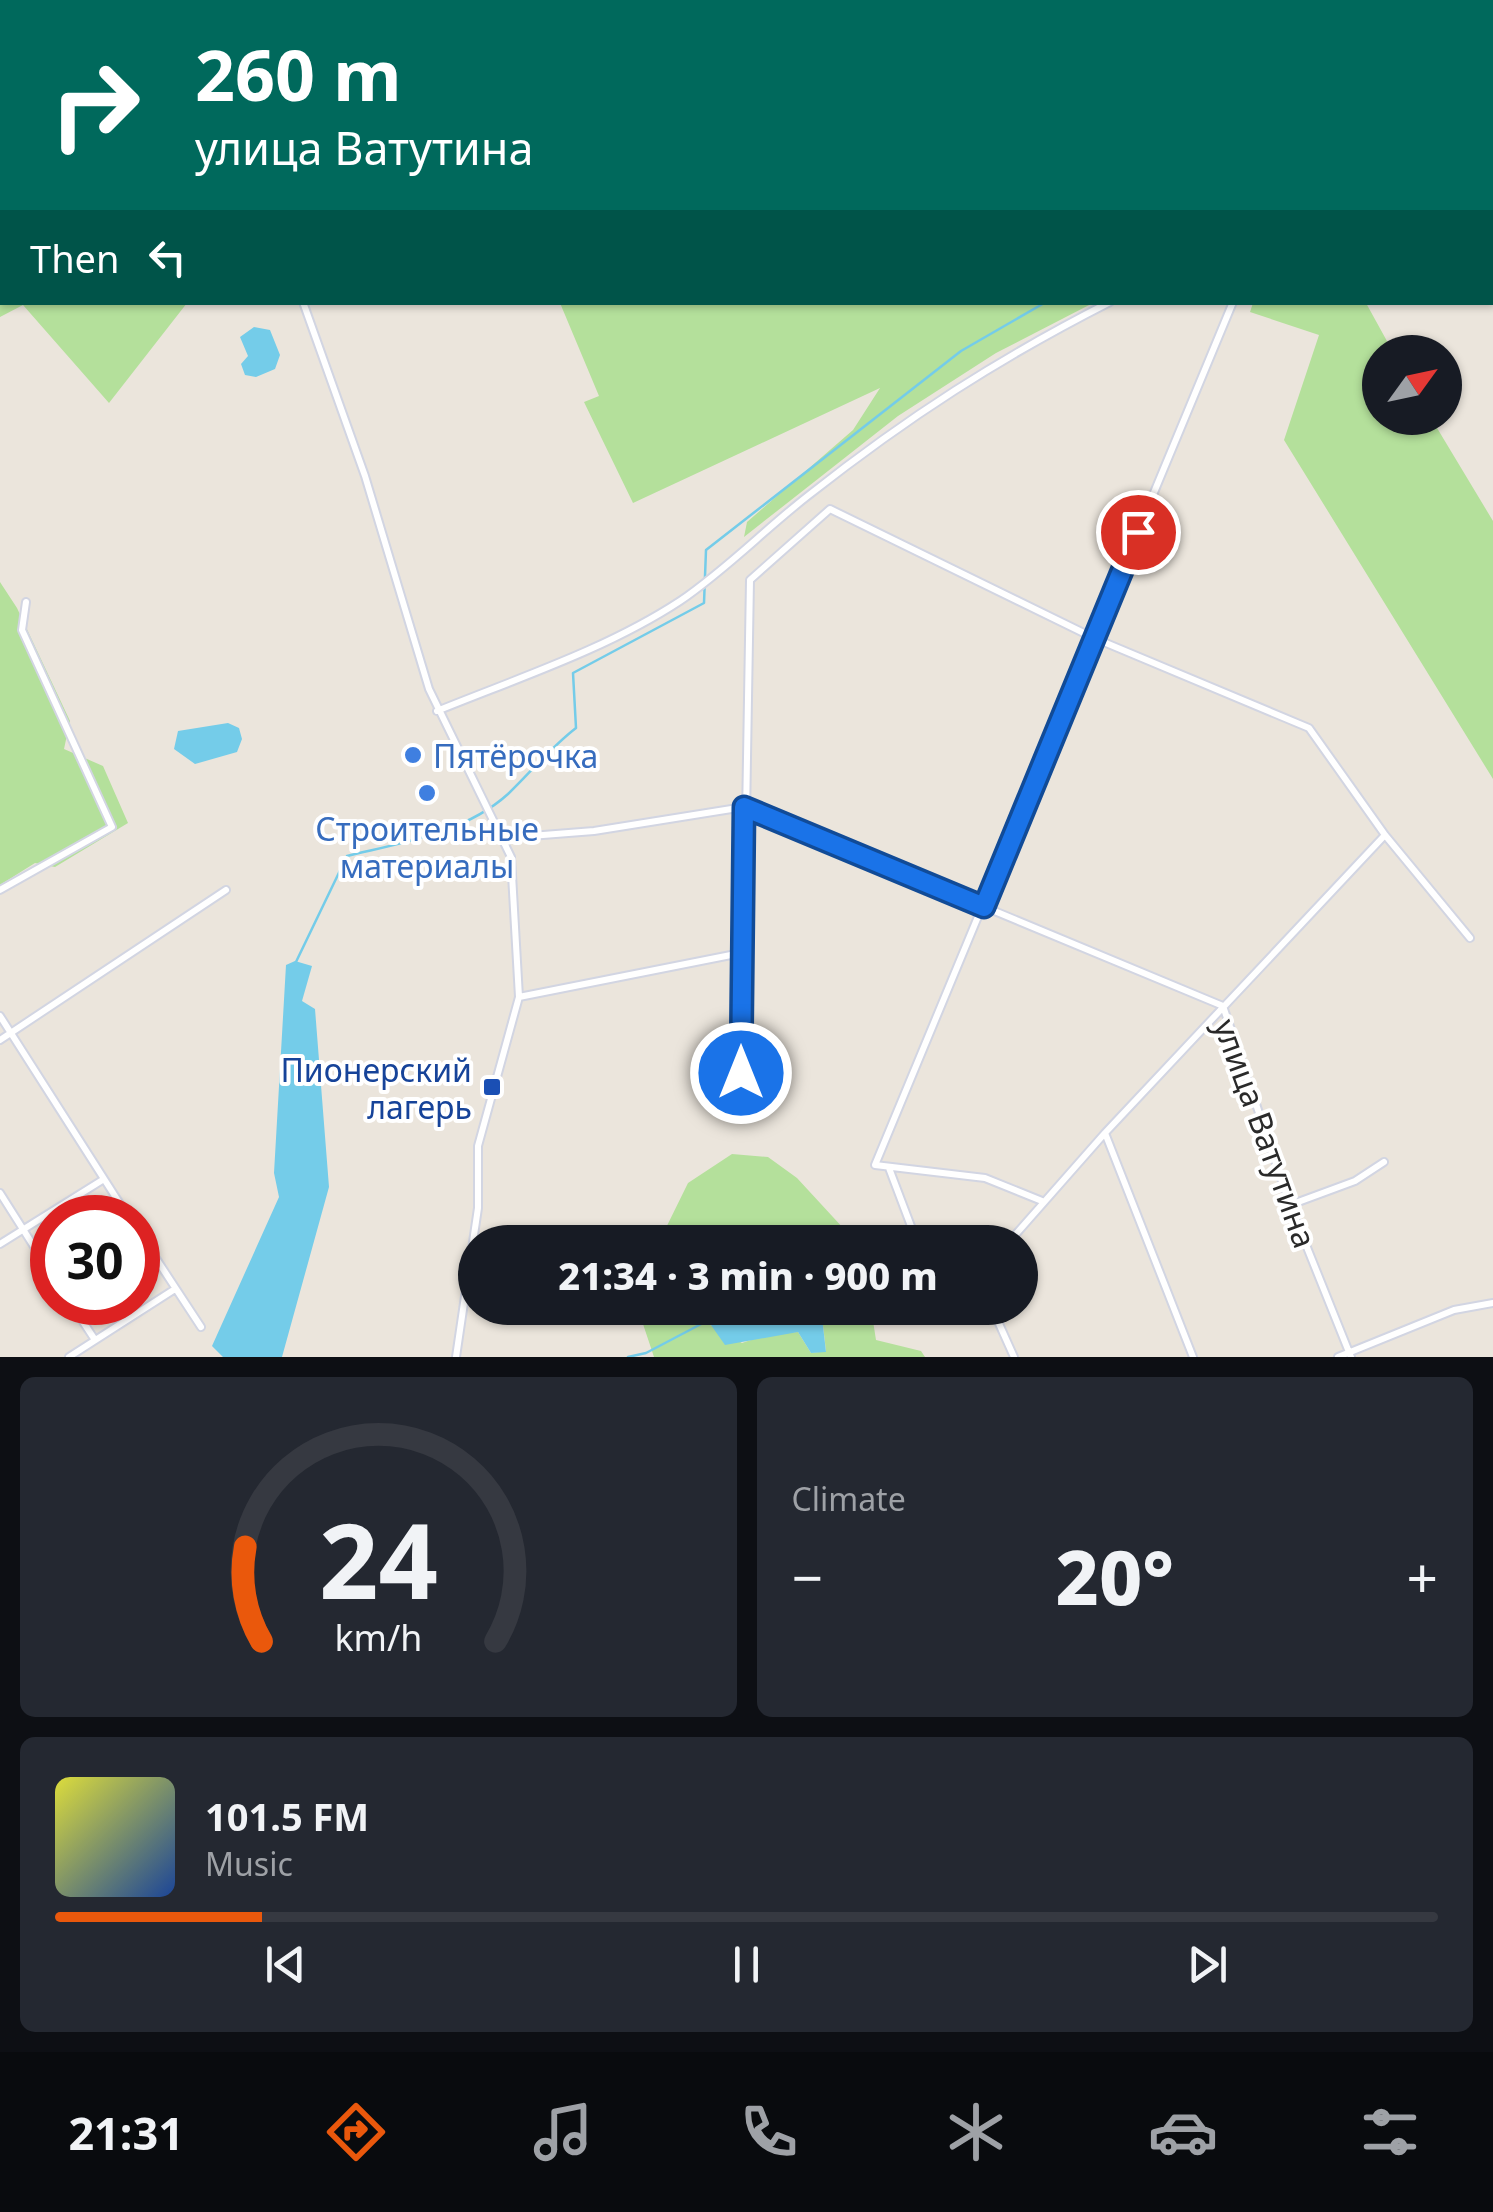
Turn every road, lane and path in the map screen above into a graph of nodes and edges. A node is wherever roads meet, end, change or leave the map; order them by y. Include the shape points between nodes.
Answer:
1 (304, 305) edge
2 (1104, 305) edge
3 (1232, 305) edge
4 (26, 602) dead end
5 (1094, 638) junction
6 (437, 711) junction
7 (744, 807) junction
8 (1385, 835) junction
9 (504, 838) junction
10 (0, 890) edge
11 (226, 890) dead end
12 (984, 907) junction
13 (1470, 938) dead end
14 (741, 953) junction
15 (518, 997) junction
16 (1222, 1006) junction
17 (0, 1016) edge
18 (10, 1033) junction
19 (0, 1040) edge
20 (741, 1113) dead end
21 (1105, 1133) junction
22 (1384, 1162) dead end
23 (889, 1168) junction
24 (104, 1179) junction
25 (0, 1194) edge
26 (114, 1195) edge
27 (1042, 1201) junction
28 (1290, 1205) junction
29 (911, 1225) edge
30 (1023, 1225) edge
31 (23, 1229) junction
32 (30, 1240) edge
33 (0, 1244) edge
34 (160, 1265) edge
35 (175, 1289) junction
36 (1493, 1303) edge
37 (85, 1325) edge
38 (1000, 1325) edge
39 (201, 1327) dead end
40 (95, 1340) junction
41 (1350, 1355) edge
42 (68, 1357) edge
43 (456, 1357) edge
44 (1014, 1357) edge
45 (1193, 1357) edge
46 (1338, 1357) edge

1 - 6 street
2 - 6 street via 935,399 805,498 741,557 642,623
3 - 5 street
4 - 10 street via 22,630 112,827
5 - 7 street via 830,510 750,580
5 - 8 street via 1308,728
5 - 12 street
6 - 9 street
7 - 9 street
7 - 12 street, улица Ватутина
7 - 14 street
8 - 13 street
8 - 16 street
9 - 15 street via 511,856
11 - 18 street
12 - 16 street, улица Ватутина
12 - 23 street via 876,1165
14 - 15 street
14 - 20 street
15 - 43 street via 478,1146 478,1208
16 - 21 street
16 - 28 street, улица Ватутина
17 - 18 street
18 - 19 street
18 - 24 street
21 - 27 street
21 - 45 street
22 - 28 street via 1355,1181
23 - 27 street via 985,1178
23 - 29 street
24 - 26 street
24 - 31 street
25 - 31 street
27 - 30 street
28 - 41 street, улица Ватутина
31 - 32 street
31 - 33 street
34 - 35 street
35 - 39 street
35 - 40 street
36 - 41 street via 1454,1310
37 - 40 street
38 - 44 street
40 - 42 street
41 - 46 street

